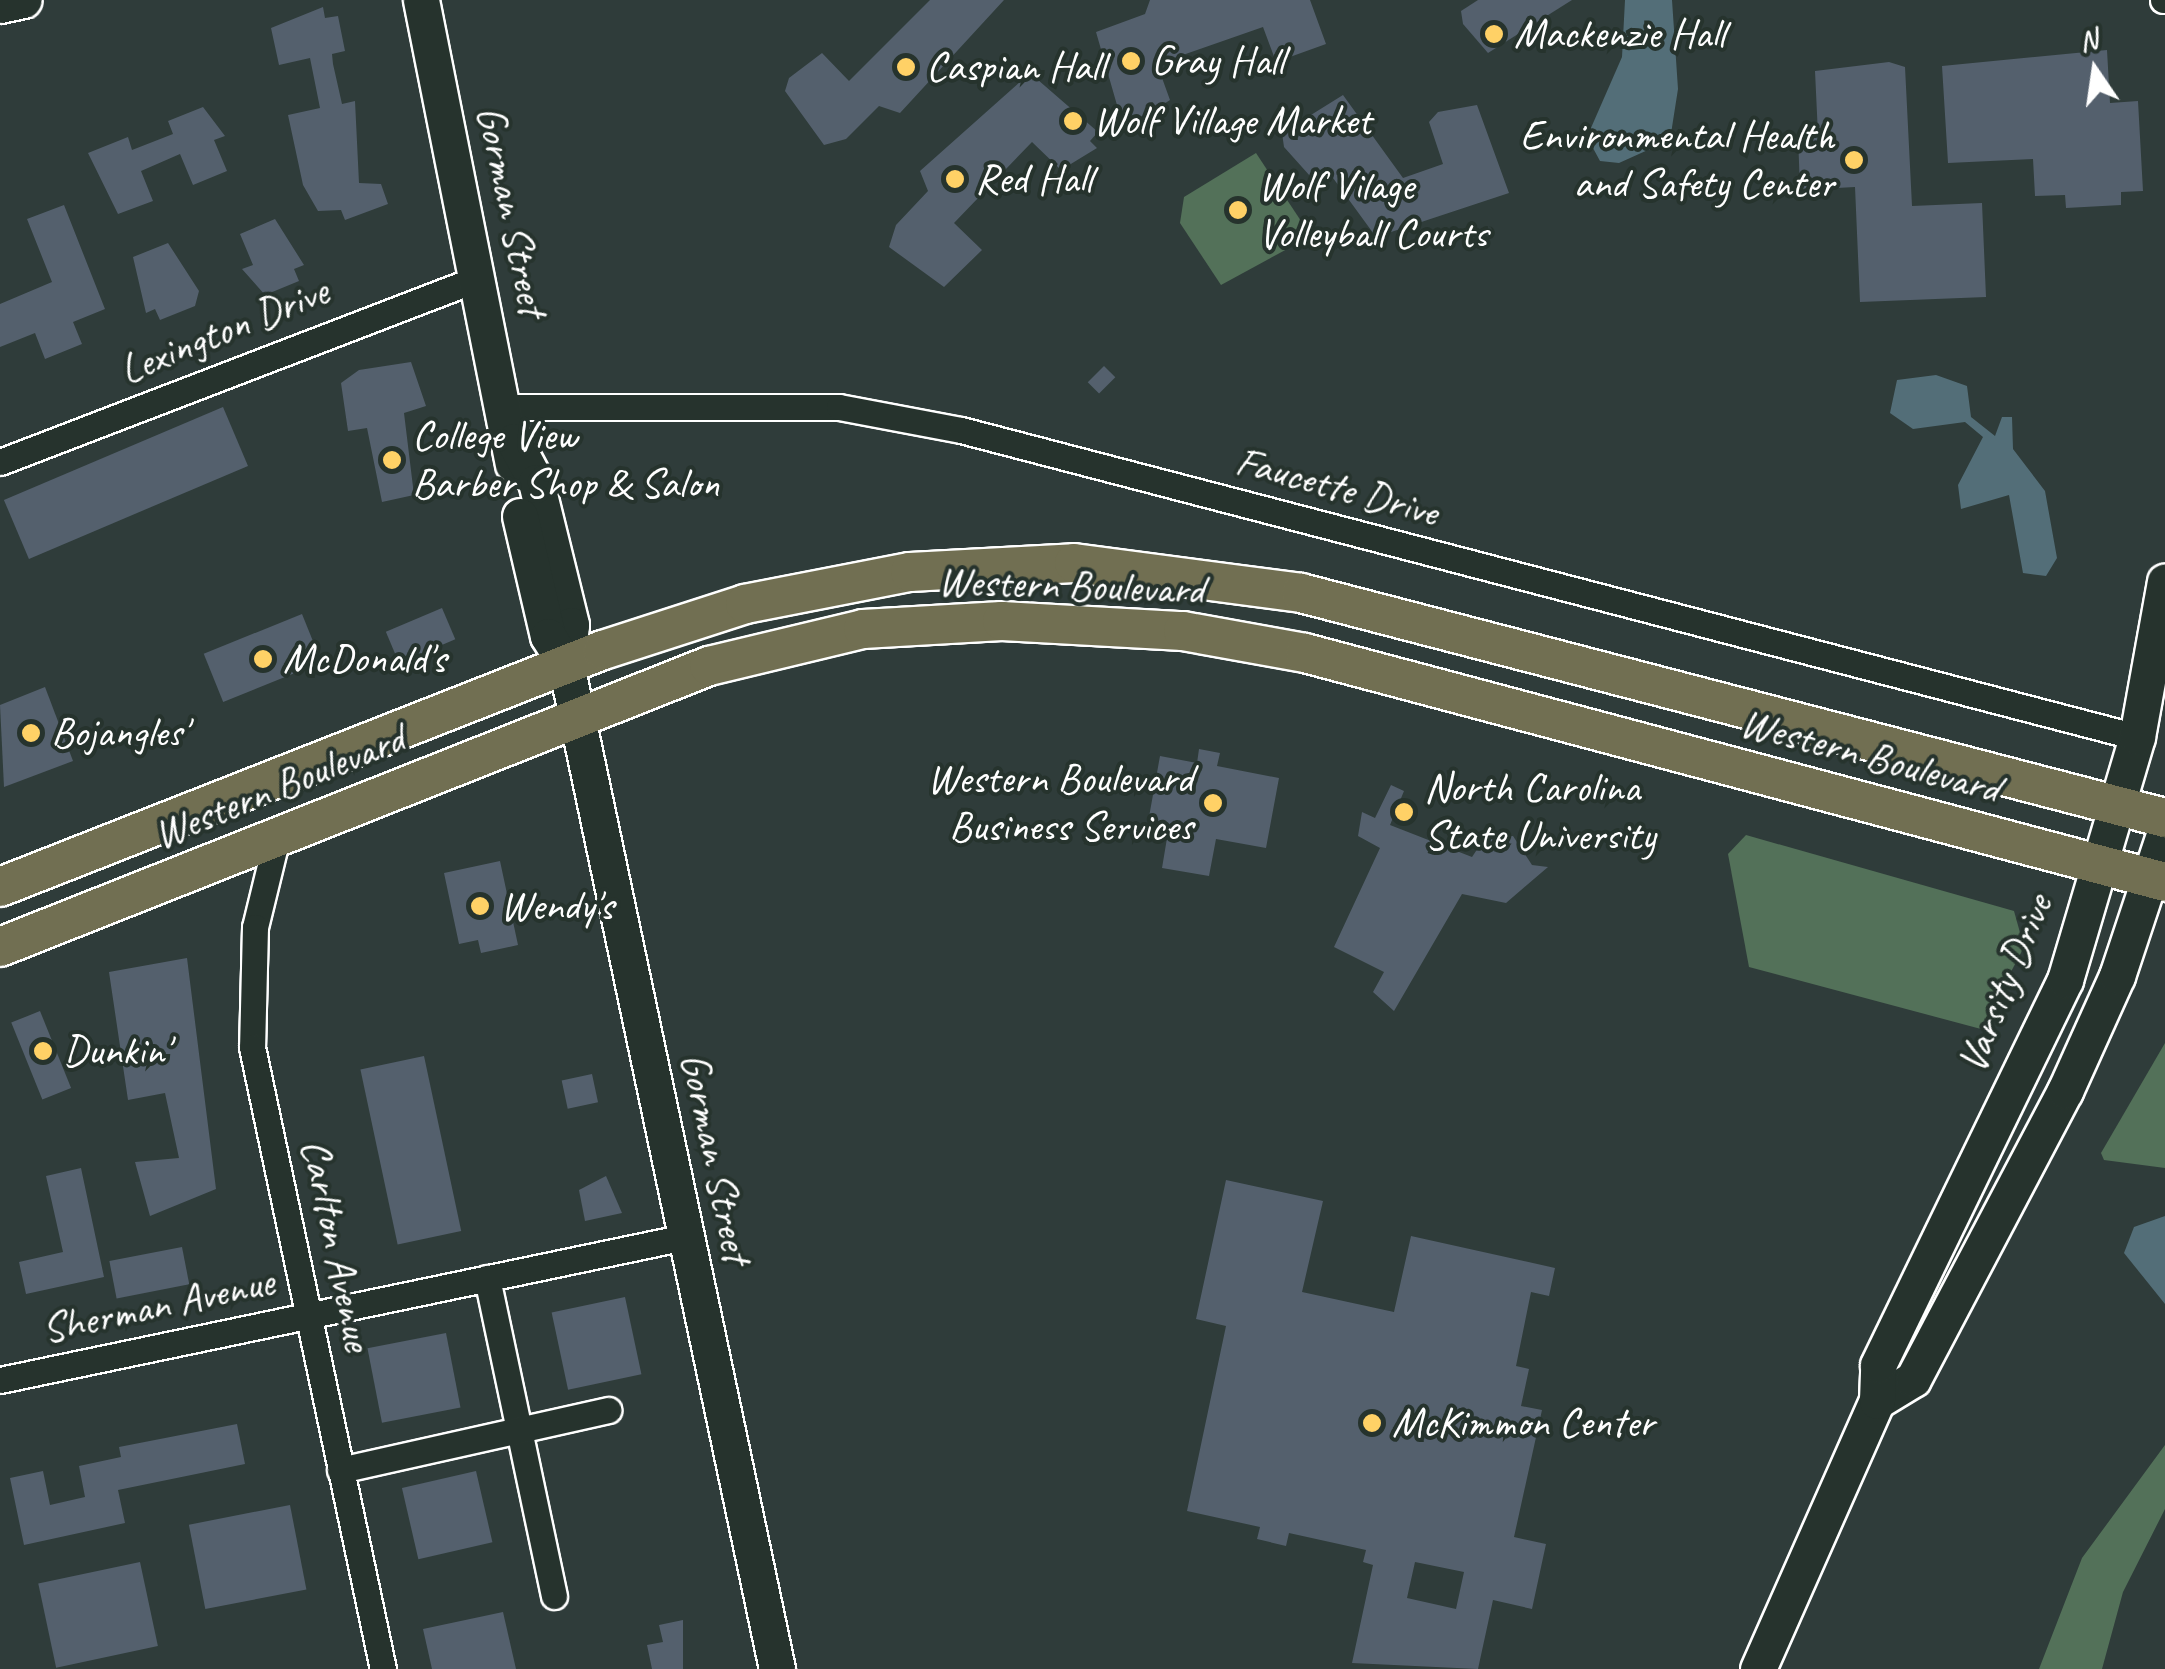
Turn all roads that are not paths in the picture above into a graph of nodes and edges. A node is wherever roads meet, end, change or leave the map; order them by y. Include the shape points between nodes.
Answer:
1 (24, 0) edge
2 (422, 0) edge
3 (0, 5) edge
4 (479, 278) junction
5 (506, 406) junction
6 (0, 462) edge
7 (2165, 582) edge
8 (566, 664) junction
9 (577, 718) junction
10 (2137, 737) junction
11 (2116, 805) junction
12 (2165, 818) edge
13 (2165, 832) edge
14 (277, 837) junction
15 (2100, 863) junction
16 (2157, 880) edge
17 (0, 888) edge
18 (0, 947) edge
19 (685, 1237) junction
20 (486, 1278) junction
21 (308, 1316) junction
22 (0, 1380) edge
23 (1877, 1401) junction
24 (608, 1410) dead end
25 (518, 1430) junction
26 (340, 1470) junction
27 (554, 1596) dead end
28 (383, 1669) edge
29 (777, 1669) edge
30 (1758, 1669) edge

1 - 3 street
2 - 4 street, Gorman Street
4 - 5 street, Gorman Street
4 - 6 street, Lexington Drive
5 - 8 street, Gorman Street via 514,441 536,482 572,625
5 - 10 street, Faucette Drive via 766,403 943,427
7 - 10 street, Varsity Drive
8 - 9 street, Gorman Street
8 - 11 main road, Western Boulevard via 745,604 856,580 1138,567 1319,598
8 - 17 main road, Western Boulevard
9 - 14 main road, Western Boulevard
9 - 15 main road, Western Boulevard via 709,666 825,636 1002,621 1138,626 1305,653
9 - 19 street, Gorman Street
10 - 11 street, Varsity Drive
11 - 12 main road, Western Boulevard
11 - 15 street, Varsity Drive
13 - 16 street
14 - 18 main road, Western Boulevard
14 - 21 street, Carlton Avenue via 255,926 252,1046
15 - 16 main road, Western Boulevard
15 - 23 street, Varsity Drive via 2066,980 1878,1365
16 - 23 street via 2056,1108 1913,1380
19 - 20 street, Sherman Avenue
19 - 29 street, Gorman Street
20 - 21 street, Sherman Avenue
20 - 25 street
21 - 22 street, Sherman Avenue
21 - 26 street, Carlton Avenue
23 - 30 street, Varsity Drive
24 - 25 street
25 - 26 street
25 - 27 street
26 - 28 street, Carlton Avenue

